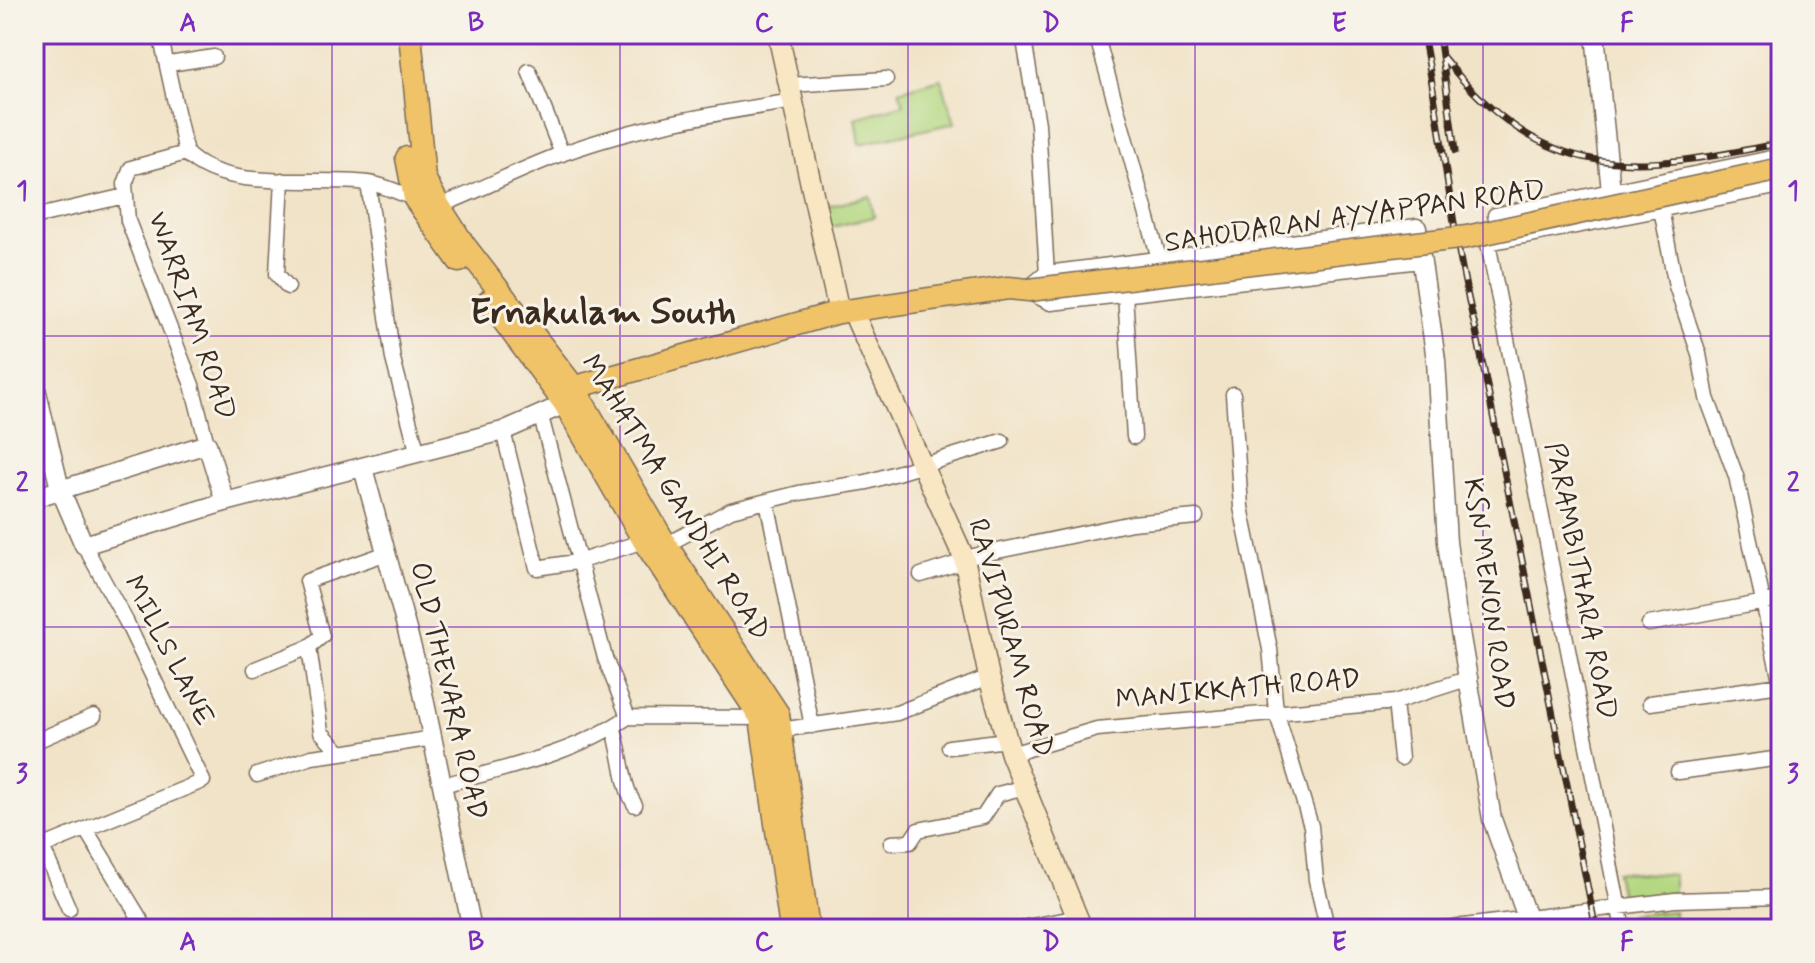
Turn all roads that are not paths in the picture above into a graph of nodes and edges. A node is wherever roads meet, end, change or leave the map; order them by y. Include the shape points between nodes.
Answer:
1 (160, 34) edge
2 (394, 34) edge
3 (410, 34) edge
4 (778, 34) edge
5 (1023, 34) edge
6 (1096, 34) edge
7 (1595, 34) edge
8 (214, 57) dead end
9 (169, 64) junction
10 (529, 71) dead end
11 (886, 79) dead end
12 (792, 93) junction
13 (186, 153) junction
14 (562, 154) junction
15 (1781, 156) edge
16 (1781, 169) edge
17 (282, 180) junction
18 (368, 183) junction
19 (1781, 186) edge
20 (1611, 191) junction
21 (125, 196) junction
22 (415, 199) junction
23 (439, 206) junction
24 (1661, 209) junction
25 (34, 217) edge
26 (1495, 242) junction
27 (1420, 259) junction
28 (1160, 262) junction
29 (1047, 275) junction
30 (288, 287) dead end
31 (1029, 290) junction
32 (1125, 294) junction
33 (848, 316) junction
34 (34, 380) edge
35 (1233, 394) dead end
36 (569, 395) junction
37 (540, 413) junction
38 (503, 431) junction
39 (1134, 437) dead end
40 (1002, 441) dead end
41 (207, 444) junction
42 (418, 454) junction
43 (924, 467) junction
44 (363, 468) junction
45 (60, 489) junction
46 (34, 498) edge
47 (767, 501) junction
48 (225, 502) junction
49 (1196, 517) dead end
50 (655, 543) junction
51 (84, 545) junction
52 (387, 553) junction
53 (964, 560) junction
54 (581, 561) junction
55 (921, 575) dead end
56 (1781, 599) edge
57 (1764, 602) junction
58 (1649, 624) dead end
59 (309, 647) junction
60 (255, 669) dead end
61 (989, 677) junction
62 (1470, 678) junction
63 (1781, 685) edge
64 (1395, 702) junction
65 (1650, 703) dead end
66 (1276, 711) junction
67 (94, 716) dead end
68 (628, 717) junction
69 (761, 718) junction
70 (812, 726) junction
71 (613, 727) junction
72 (780, 730) junction
73 (433, 738) junction
74 (34, 742) edge
75 (949, 747) dead end
76 (1009, 747) junction
77 (341, 753) junction
78 (1401, 758) dead end
79 (1781, 758) edge
80 (1678, 772) dead end
81 (257, 775) dead end
82 (443, 785) junction
83 (1025, 787) junction
84 (635, 805) dead end
85 (86, 830) junction
86 (891, 843) dead end
87 (38, 848) edge
88 (1781, 897) edge
89 (1619, 908) junction
90 (69, 909) dead end
91 (1080, 924) edge
92 (1530, 924) edge
93 (145, 927) dead end
94 (1325, 928) edge
95 (472, 929) edge
96 (791, 929) edge
97 (808, 929) edge
98 (1027, 929) edge
99 (1439, 929) edge
100 (1623, 929) edge

1 - 9 street
2 - 22 main road, MAHATMA GANDHI ROAD
3 - 23 main road, MAHATMA GANDHI ROAD via 424,178
4 - 12 main road, RAVIPURAM ROAD
5 - 29 street via 1038,124
6 - 28 street
7 - 20 street
8 - 9 street
9 - 13 street
10 - 14 street
11 - 12 street
12 - 14 street
12 - 33 main road, RAVIPURAM ROAD
13 - 17 street via 215,171
13 - 21 street, WARRIAM ROAD via 131,168
14 - 23 street
15 - 20 street
16 - 31 main road, SAHODARAN AYYAPPAN ROAD, bridge via 1467,237
17 - 18 street
17 - 30 street via 277,274
18 - 22 street
18 - 42 street via 393,359
19 - 24 street
20 - 26 street via 1495,215
21 - 25 street
21 - 41 street, WARRIAM ROAD via 128,221 192,385
22 - 36 main road, MAHATMA GANDHI ROAD
23 - 36 main road, MAHATMA GANDHI ROAD
24 - 26 street
24 - 57 street via 1676,286 1699,354 1707,398 1736,476
26 - 89 street, PARAMBITHARA ROAD
27 - 28 street, KSN MENON ROAD via 1417,228
27 - 32 street
27 - 62 street, KSN MENON ROAD via 1436,360 1447,542
28 - 29 street
29 - 31 street
31 - 32 street via 1051,301
31 - 33 main road, SAHODARAN AYYAPPAN ROAD via 1008,288
32 - 39 street
33 - 36 main road, SAHODARAN AYYAPPAN ROAD
33 - 43 main road, RAVIPURAM ROAD
34 - 45 street
35 - 66 street via 1241,507 1270,649
36 - 37 street
36 - 50 main road, MAHATMA GANDHI ROAD
37 - 38 street
37 - 54 street
38 - 42 street
38 - 54 street via 537,568
40 - 43 street
41 - 45 street
41 - 48 street
42 - 44 street
43 - 47 street
43 - 53 main road, RAVIPURAM ROAD
44 - 48 street
44 - 52 street, OLD THEVARA ROAD
45 - 46 street
45 - 51 street
47 - 50 street via 731,510
47 - 70 street
48 - 51 street
49 - 53 street via 1132,523
50 - 54 street
50 - 69 main road, MAHATMA GANDHI ROAD
50 - 72 main road, MAHATMA GANDHI ROAD via 778,714
51 - 85 street, MILLS LANE via 203,781
52 - 59 street via 307,581 322,636
52 - 73 street, OLD THEVARA ROAD
53 - 55 street
53 - 61 main road, RAVIPURAM ROAD
54 - 68 street via 605,658
56 - 57 street
57 - 58 street
57 - 63 street
59 - 60 street
59 - 77 street via 321,732
61 - 70 street via 897,713
61 - 76 main road, RAVIPURAM ROAD
62 - 64 street, MANIKKATH ROAD
62 - 92 street, KSN MENON ROAD via 1492,819
63 - 65 street
64 - 66 street, MANIKKATH ROAD
64 - 78 street
66 - 76 street, MANIKKATH ROAD via 1097,729
66 - 94 street via 1311,826
67 - 74 street
68 - 69 street
68 - 71 street
69 - 96 main road, MAHATMA GANDHI ROAD
70 - 72 street
71 - 82 street via 532,761
71 - 84 street
72 - 97 main road, MAHATMA GANDHI ROAD
73 - 77 street
73 - 82 street, OLD THEVARA ROAD
75 - 76 street, MANIKKATH ROAD
76 - 83 main road, RAVIPURAM ROAD
77 - 81 street
79 - 80 street
82 - 95 street, OLD THEVARA ROAD
83 - 86 street via 998,794 983,817 918,830 910,842
83 - 91 main road, RAVIPURAM ROAD
85 - 87 street
85 - 93 street
87 - 90 street
88 - 89 street via 1675,900
89 - 92 street
89 - 100 street, PARAMBITHARA ROAD
91 - 98 street
92 - 99 street

